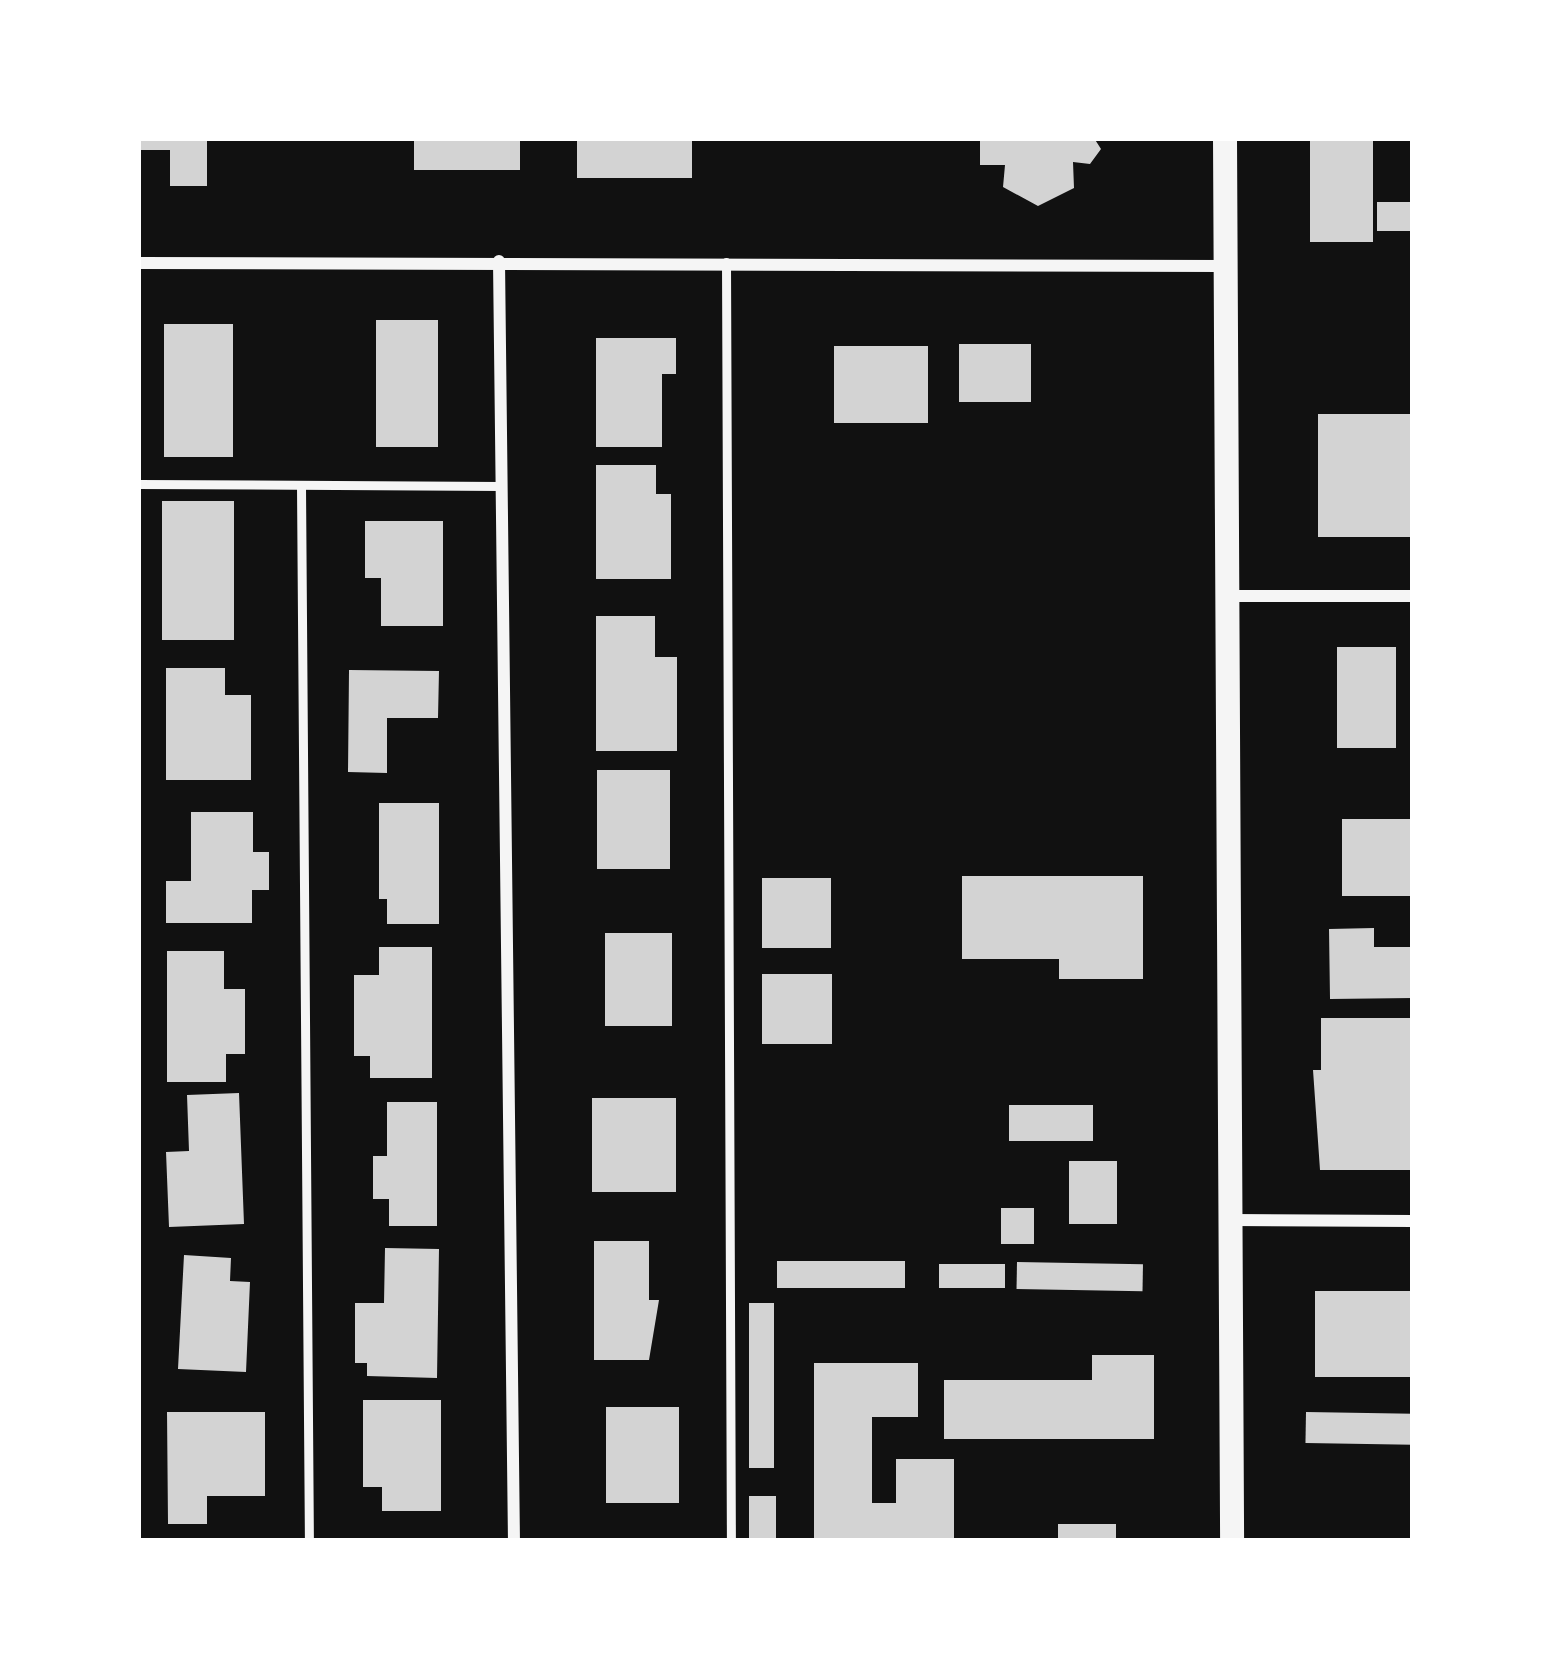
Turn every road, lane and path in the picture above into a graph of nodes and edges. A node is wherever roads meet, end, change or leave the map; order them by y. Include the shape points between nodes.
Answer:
1 (1225, 138) edge
2 (499, 261) junction
3 (726, 262) junction
4 (138, 263) edge
5 (1225, 266) junction
6 (138, 484) edge
7 (301, 486) junction
8 (502, 486) junction
9 (1227, 596) junction
10 (1413, 596) edge
11 (1232, 1220) junction
12 (1413, 1221) edge
13 (309, 1541) edge
14 (514, 1541) edge
15 (731, 1541) edge
16 (1232, 1541) edge

1 - 5 main road
2 - 3 street
2 - 4 street
2 - 8 street
3 - 5 street
3 - 15 lane
5 - 9 main road
6 - 7 lane
7 - 8 lane
7 - 13 lane
8 - 14 street
9 - 10 street
9 - 11 main road
11 - 12 street
11 - 16 main road

